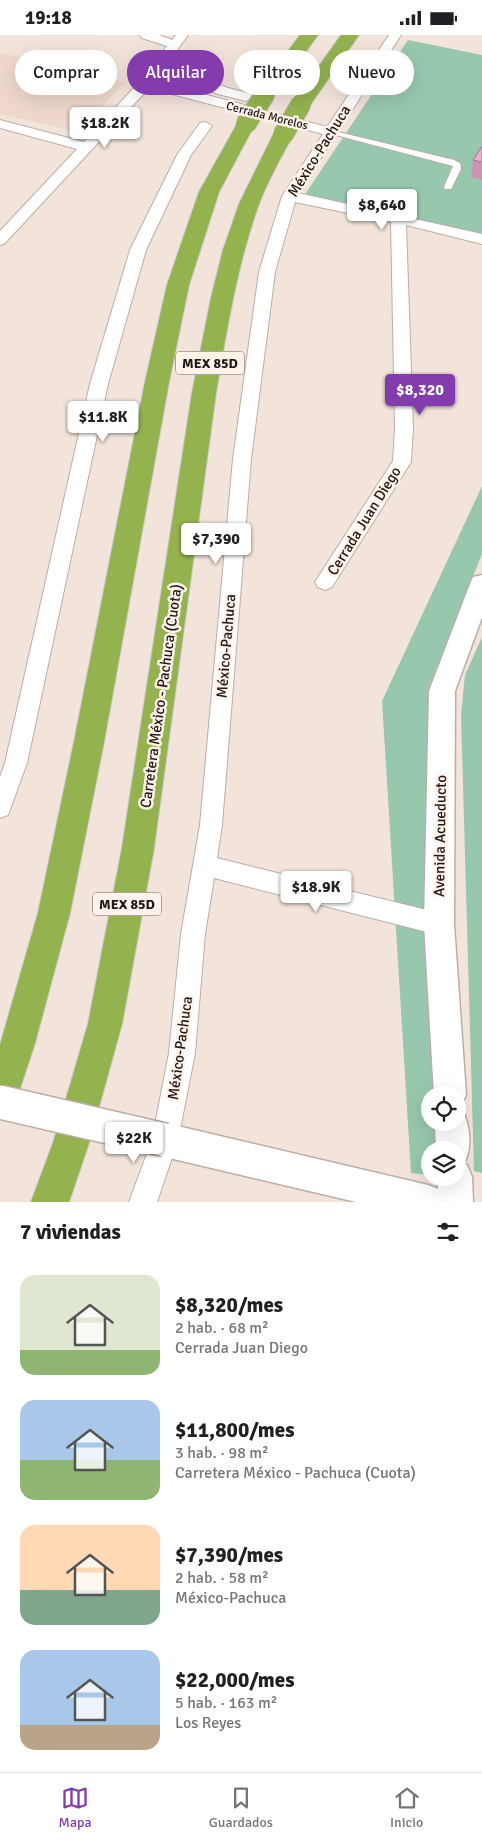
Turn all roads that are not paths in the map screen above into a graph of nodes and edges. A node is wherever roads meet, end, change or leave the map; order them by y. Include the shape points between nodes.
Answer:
1 (146, 35) edge
2 (309, 35) edge
3 (350, 35) edge
4 (396, 35) edge
5 (179, 40) edge
6 (171, 50) edge
7 (224, 91) edge
8 (135, 95) edge
9 (198, 95) edge
10 (0, 124) edge
11 (205, 126) dead end
12 (334, 126) junction
13 (87, 147) junction
14 (448, 187) dead end
15 (289, 196) junction
16 (398, 219) junction
17 (482, 239) edge
18 (0, 240) edge
19 (325, 582) dead end
20 (482, 585) edge
21 (8, 759) edge
22 (0, 808) edge
23 (203, 865) junction
24 (439, 924) junction
25 (449, 1086) edge
26 (0, 1097) edge
27 (0, 1102) edge
28 (165, 1140) junction
29 (455, 1186) edge
30 (50, 1202) edge
31 (143, 1202) edge
32 (428, 1202) edge
33 (456, 1202) edge

1 - 5 street
2 - 26 highway, MEX 85D, bridge via 246,124 210,192 178,285 54,913
3 - 30 highway, Carretera México - Pachuca (Cuota) / MEX 85D, bridge via 283,135 248,205 233,254 204,393 138,848 107,1014 71,1143
4 - 12 street, México-Pachuca
5 - 6 street
7 - 12 street, Cerrada Morelos
8 - 13 street
9 - 12 street, Cerrada Morelos
10 - 13 street
11 - 21 street via 184,155 138,250 99,384
12 - 14 lane via 451,161 457,169
12 - 15 street, México-Pachuca
13 - 18 street
15 - 16 street
15 - 23 street, México-Pachuca via 268,272 242,459 210,825
16 - 17 street
16 - 19 street, Cerrada Juan Diego via 404,427 402,462
20 - 24 street, Avenida Acueducto via 442,691
21 - 22 street
23 - 24 street
23 - 28 street, México-Pachuca via 182,1053
24 - 25 street, Avenida Acueducto
27 - 28 main road, bridge
28 - 31 street, México-Pachuca
28 - 32 street
29 - 33 street

